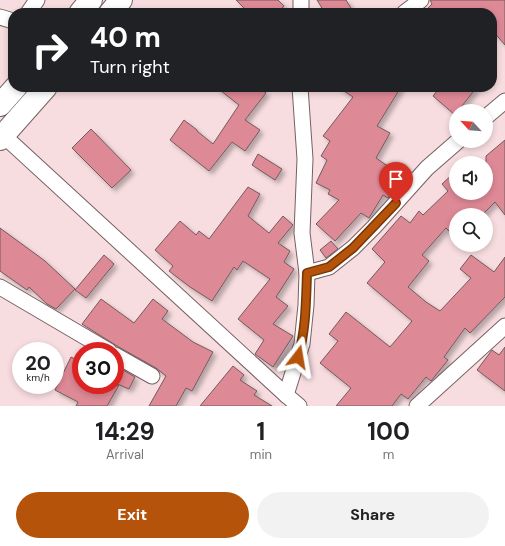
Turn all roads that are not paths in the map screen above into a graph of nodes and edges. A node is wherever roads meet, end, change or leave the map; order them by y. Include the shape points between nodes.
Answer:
1 (91, 0) edge
2 (121, 0) edge
3 (421, 0) edge
4 (84, 8) edge
5 (114, 8) edge
6 (411, 8) edge
7 (12, 92) edge
8 (42, 92) edge
9 (300, 92) edge
10 (505, 101) edge
11 (0, 105) edge
12 (493, 111) edge
13 (2, 137) edge
14 (450, 148) edge
15 (307, 273) junction
16 (0, 287) edge
17 (505, 326) edge
18 (94, 342) edge
19 (124, 360) edge
20 (152, 376) dead end
21 (286, 395) junction
22 (299, 406) edge
23 (417, 406) edge

1 - 4 main road
2 - 5 main road
3 - 6 street
7 - 11 main road
8 - 13 main road
9 - 15 street via 305,159 302,233
10 - 12 street
13 - 21 street
14 - 15 street via 427,168 353,248 329,267
15 - 21 street via 302,344
16 - 18 street
17 - 23 street
19 - 20 street
21 - 22 street

